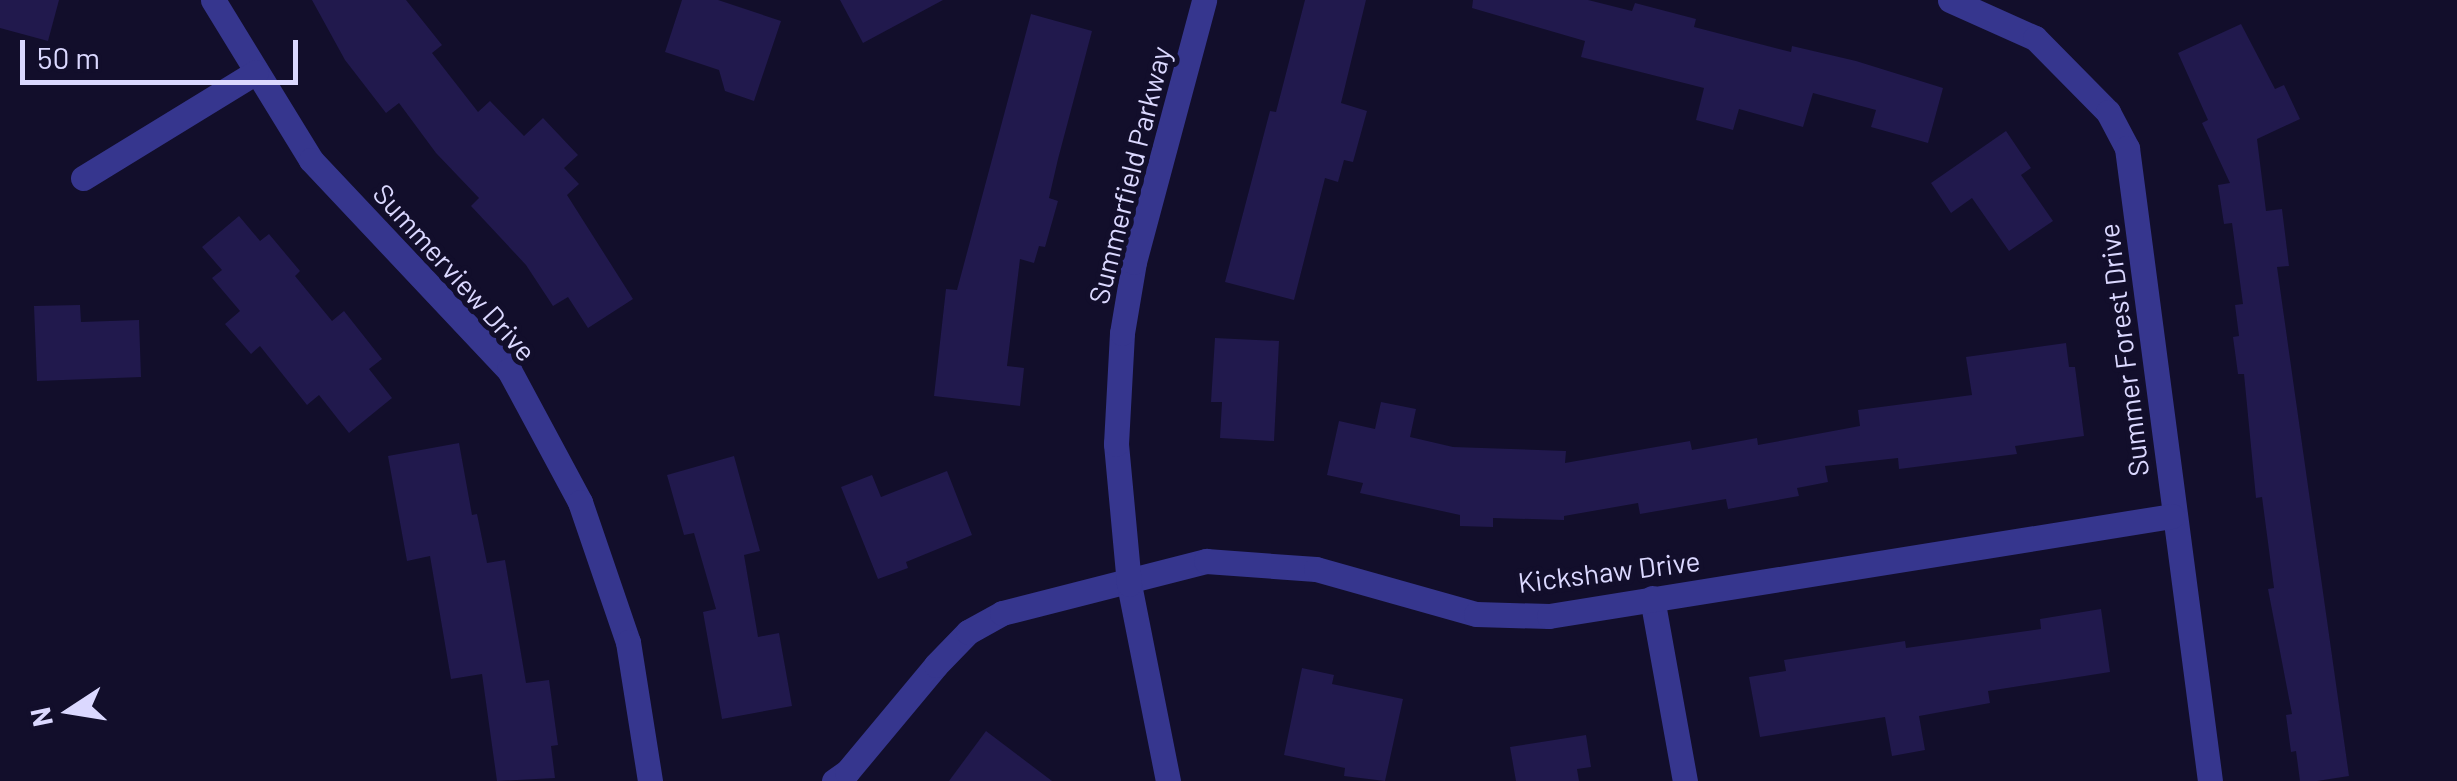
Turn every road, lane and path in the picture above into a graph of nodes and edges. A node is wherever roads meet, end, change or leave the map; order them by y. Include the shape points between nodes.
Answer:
1 (213, 0) edge
2 (1204, 0) edge
3 (1950, 0) edge
4 (256, 72) junction
5 (83, 178) dead end
6 (2172, 516) junction
7 (1129, 584) junction
8 (1652, 598) junction
9 (650, 781) edge
10 (834, 781) edge
11 (1168, 781) edge
12 (1684, 781) edge
13 (2210, 781) edge

1 - 4 street, Summerview Drive
2 - 7 street, Summerfield Parkway via 1149,200 1122,332 1116,444
3 - 6 street, Summer Forest Drive via 2035,38 2108,112 2128,148
4 - 5 street
4 - 9 street, Summerview Drive via 311,160 508,370 580,502 628,642
6 - 8 street, Kickshaw Drive
6 - 13 street, Summer Forest Drive
7 - 8 street, Kickshaw Drive via 1206,561 1316,570 1476,614 1548,616
7 - 10 street, Kickshaw Drive via 1002,613 968,632
7 - 11 street, Summerfield Parkway
8 - 12 street

